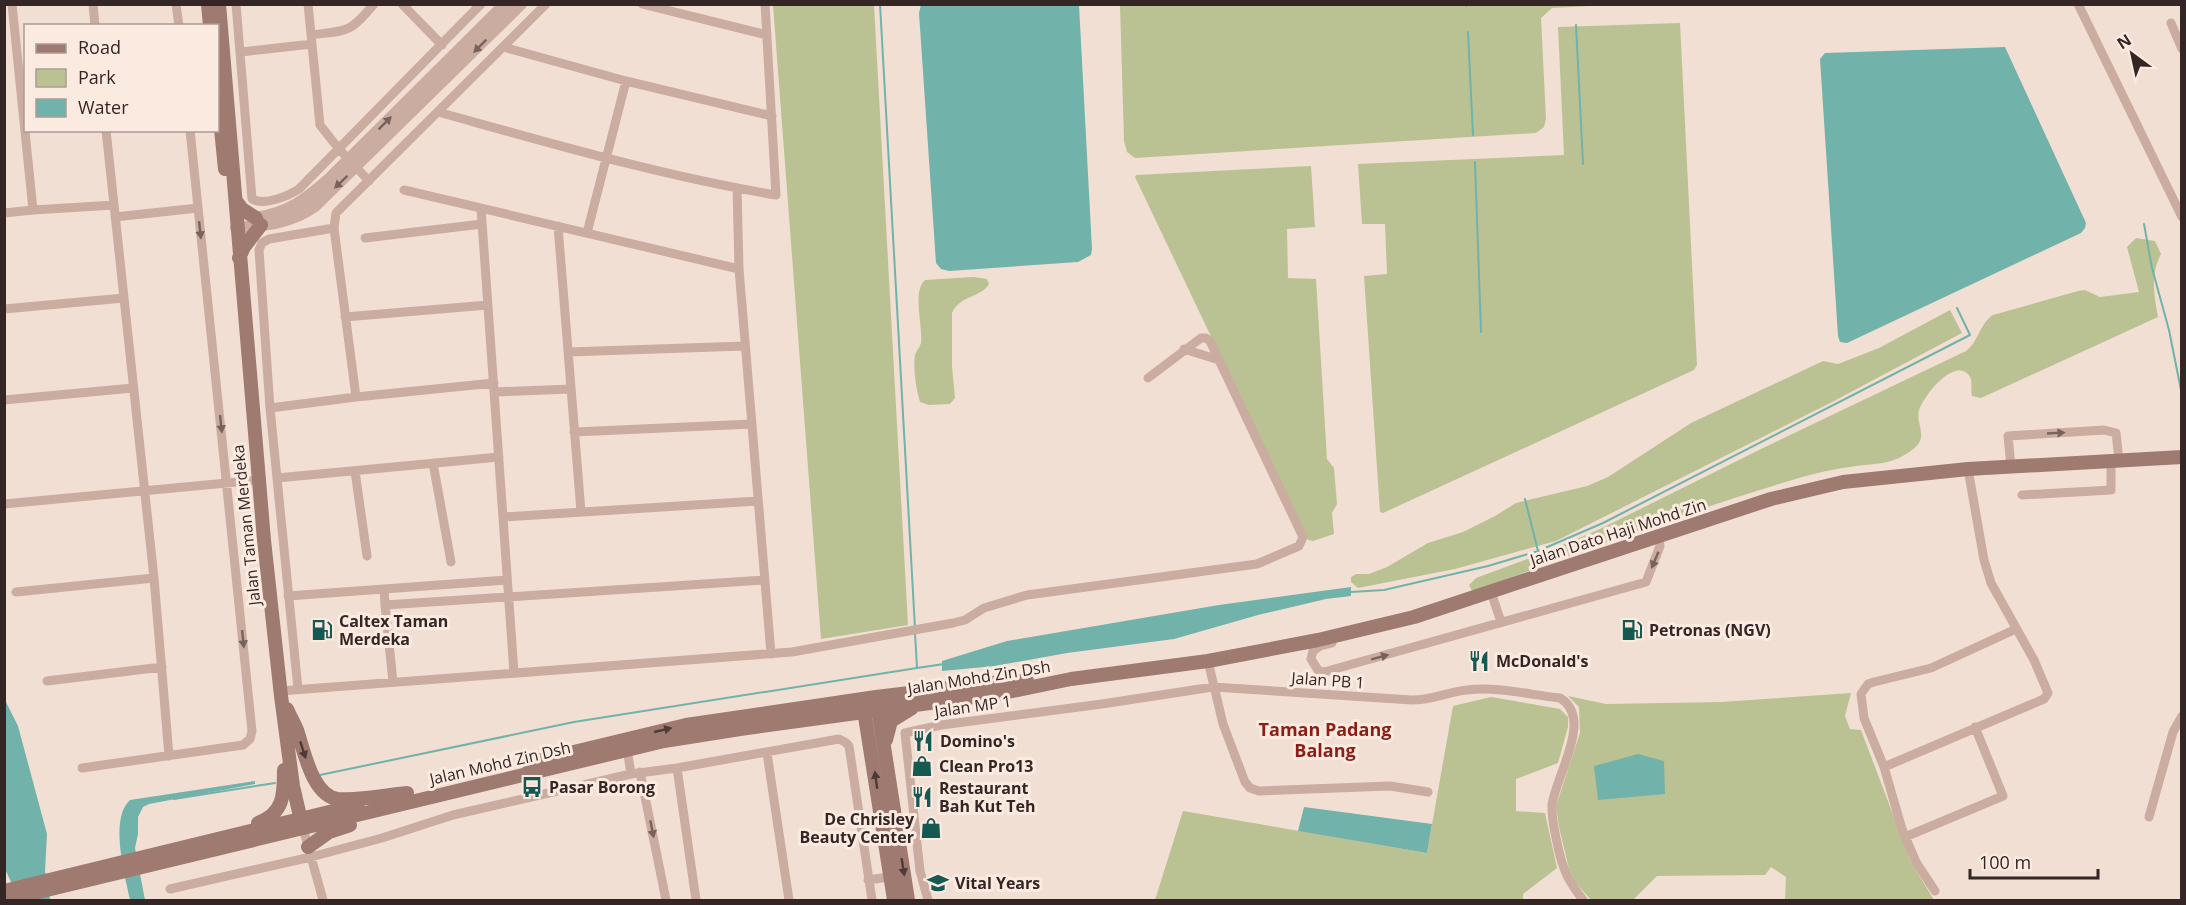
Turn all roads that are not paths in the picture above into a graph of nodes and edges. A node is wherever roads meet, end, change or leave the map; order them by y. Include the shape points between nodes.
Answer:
1 (12, 4) edge
2 (93, 4) edge
3 (176, 4) edge
4 (208, 4) edge
5 (219, 4) edge
6 (236, 4) edge
7 (308, 4) edge
8 (374, 4) edge
9 (402, 4) edge
10 (481, 4) edge
11 (505, 4) edge
12 (521, 4) edge
13 (546, 4) edge
14 (642, 4) edge
15 (765, 4) edge
16 (2078, 4) edge
17 (2171, 23) dead end
18 (95, 24) edge
19 (179, 24) edge
20 (210, 24) edge
21 (767, 34) junction
22 (311, 40) junction
23 (442, 45) junction
24 (503, 47) junction
25 (2181, 49) edge
26 (241, 52) junction
27 (626, 81) junction
28 (219, 109) edge
29 (438, 112) junction
30 (772, 116) junction
31 (24, 122) edge
32 (25, 132) edge
33 (106, 132) edge
34 (190, 132) edge
35 (339, 149) junction
36 (606, 159) junction
37 (352, 164) junction
38 (369, 181) junction
39 (737, 188) junction
40 (404, 190) dead end
41 (236, 201) junction
42 (114, 205) junction
43 (198, 207) junction
44 (481, 208) junction
45 (33, 210) junction
46 (4, 213) edge
47 (115, 217) junction
48 (2181, 217) edge
49 (236, 222) junction
50 (259, 222) junction
51 (482, 224) junction
52 (558, 226) junction
53 (334, 228) junction
54 (587, 233) junction
55 (365, 238) dead end
56 (239, 258) junction
57 (739, 269) junction
58 (124, 298) junction
59 (488, 305) junction
60 (4, 309) edge
61 (345, 317) junction
62 (745, 346) junction
63 (1184, 349) junction
64 (568, 351) junction
65 (1219, 360) junction
66 (1148, 378) dead end
67 (133, 388) junction
68 (494, 388) junction
69 (571, 388) junction
70 (356, 397) junction
71 (4, 400) edge
72 (270, 408) junction
73 (752, 424) junction
74 (574, 432) junction
75 (499, 457) junction
76 (2181, 457) edge
77 (2115, 461) junction
78 (433, 463) junction
79 (2011, 466) junction
80 (1968, 469) junction
81 (355, 471) junction
82 (277, 478) junction
83 (258, 480) junction
84 (227, 483) junction
85 (144, 491) junction
86 (2022, 495) dead end
87 (758, 501) junction
88 (4, 504) edge
89 (581, 512) junction
90 (503, 517) junction
91 (1658, 537) junction
92 (367, 556) dead end
93 (451, 561) dead end
94 (154, 578) junction
95 (765, 579) junction
96 (507, 580) junction
97 (384, 589) junction
98 (16, 592) dead end
99 (1491, 592) junction
100 (288, 596) junction
101 (508, 596) junction
102 (385, 605) junction
103 (1501, 622) junction
104 (1374, 627) junction
105 (2016, 629) junction
106 (771, 654) junction
107 (1209, 661) junction
108 (162, 667) junction
109 (514, 674) junction
110 (1071, 679) junction
111 (47, 681) dead end
112 (393, 682) junction
113 (1213, 687) junction
114 (298, 689) junction
115 (281, 693) junction
116 (922, 703) junction
117 (870, 705) junction
118 (832, 716) junction
119 (2181, 716) edge
120 (1975, 727) junction
121 (885, 747) junction
122 (627, 749) junction
123 (767, 753) junction
124 (872, 755) junction
125 (170, 756) junction
126 (1884, 767) junction
127 (82, 768) dead end
128 (677, 768) junction
129 (636, 773) junction
130 (1428, 792) dead end
131 (412, 796) junction
132 (2149, 817) dead end
133 (301, 823) junction
134 (221, 837) junction
135 (1905, 837) junction
136 (310, 852) junction
137 (173, 854) junction
138 (889, 877) junction
139 (868, 880) junction
140 (170, 889) dead end
141 (4, 891) edge
142 (1935, 891) dead end
143 (5, 900) edge
144 (323, 900) edge
145 (666, 900) edge
146 (696, 900) edge
147 (789, 900) edge
148 (872, 900) edge
149 (894, 900) edge
150 (908, 900) edge
151 (928, 900) edge
152 (1583, 900) edge

1 - 31 street
2 - 18 street
3 - 19 street
4 - 20 main road
5 - 41 main road, Jalan Taman Merdeka
6 - 26 street
7 - 22 street
8 - 22 street via 347,31
9 - 23 street
10 - 23 street
37 -> 11 street
12 -> 37 street
13 - 24 street
14 - 21 street
15 - 21 street
16 - 48 street
17 - 25 street
21 - 30 street
22 - 26 street
22 - 35 street via 320,125
23 - 35 street
24 - 27 street
24 - 29 street
26 - 35 street via 254,200 291,194
27 - 30 street
27 - 36 street
28 - 49 main road, Jalan Taman Merdeka via 228,197
29 - 36 street
29 - 38 street
30 - 39 street via 777,195
32 - 45 street
33 - 42 street
34 - 43 street
35 - 37 street
36 - 39 street
36 - 54 street
37 - 38 street
37 - 50 street via 304,201
38 - 53 street via 336,213
39 - 57 street
40 - 44 street
41 - 49 main road, Jalan Taman Merdeka
41 - 50 main road
42 - 45 street
42 - 47 street
43 - 47 street
43 -> 84 street
44 - 51 street
44 - 52 street
45 - 46 street
47 - 58 street
49 - 50 street
49 - 56 main road, Jalan Taman Merdeka
50 - 56 main road
51 - 55 street
51 - 59 street
52 - 54 street
52 - 64 street
53 - 61 street
53 - 72 street via 269,239 259,250
54 - 57 street
56 - 83 main road, Jalan Taman Merdeka
57 - 62 street
58 - 60 street
58 - 67 street
59 - 61 street
59 - 68 street
61 - 70 street
62 - 64 street
62 - 73 street
63 - 65 street
63 - 65 street via 1206,338
63 - 66 street
64 - 69 street
65 - 106 street via 1303,537 1299,546 1257,564 1027,595 984,608 953,623
67 - 71 street
67 - 85 street
68 - 69 street
68 - 70 street
68 - 75 street
69 - 74 street
70 - 72 street
72 - 82 street
73 - 74 street
73 - 87 street
74 - 89 street
75 - 78 street
75 - 90 street
76 - 77 main road, Jalan Dato Haji Mohd Zin
77 - 79 main road, Jalan Dato Haji Mohd Zin
79 -> 77 street via 2008,436 2104,430 2116,434
77 - 86 street via 2111,490
78 - 81 street
78 - 93 street
79 - 80 main road, Jalan Dato Haji Mohd Zin
80 - 91 main road, Jalan Dato Haji Mohd Zin via 1860,479 1802,490
80 - 105 street via 1984,560 1991,583
81 - 82 street
81 - 92 street
82 - 100 street
83 - 84 street
83 - 115 main road, Jalan Taman Merdeka
84 - 85 street
84 -> 125 street via 252,731 243,745
85 - 88 street
85 - 94 street
87 - 89 street
87 - 95 street
89 - 90 street
90 - 96 street
91 - 99 main road, Jalan Dato Haji Mohd Zin
91 -> 103 street via 1660,546 1646,582
94 - 98 street
94 - 108 street
95 - 101 street
95 - 106 street
96 - 97 street
96 - 101 street
97 - 100 street
97 - 102 street
99 - 103 street
99 - 104 main road, Jalan Dato Haji Mohd Zin
100 - 114 street
101 - 102 street
101 - 109 street
102 - 112 street
104 -> 103 street via 1358,636 1320,646 1313,651 1314,666 1324,672
104 - 107 main road, Jalan Dato Haji Mohd Zin
105 - 120 street via 2047,688 2047,697
105 - 126 street via 1931,668 1868,684 1861,694 1864,718
106 - 109 street
107 - 110 main road, Jalan Dato Haji Mohd Zin
107 - 113 street
108 - 111 street
108 - 125 street
109 - 112 street
110 - 116 main road, Jalan Mohd Zin Dsh via 1003,693
110 - 117 main road, Jalan Mohd Zin Dsh via 1001,682
112 - 114 street
113 - 130 street via 1223,724 1250,788 1258,791 1390,786
113 - 151 street, Jalan MP 1 via 905,733 920,871
113 - 152 street, Jalan PB 1 via 1412,700 1489,689 1567,702 1572,709 1574,731 1554,793 1553,823 1565,871
114 - 115 street
115 -> 131 main road via 310,768 324,792 337,799
115 - 133 main road, Jalan Taman Merdeka
115 - 134 main road via 281,803 266,820
116 - 117 main road, Jalan Mohd Zin Dsh
116 - 121 main road via 891,722
117 - 118 main road, Jalan Mohd Zin Dsh
117 - 121 main road
117 - 124 main road
131 -> 117 main road, Jalan Mohd Zin Dsh via 675,727
118 - 122 main road, Jalan Mohd Zin Dsh
118 - 124 main road via 853,721 861,728
119 - 132 street
120 - 126 street
120 - 135 street via 2003,796
121 -> 150 main road
122 - 129 street
122 - 131 main road, Jalan Mohd Zin Dsh
123 - 128 street
123 - 139 street via 839,739 849,746
123 - 147 street
138 -> 124 main road
125 - 127 street
126 - 135 street
128 - 129 street
128 - 146 street
129 - 136 street via 438,818 382,838
129 -> 145 street
131 - 133 main road, Jalan Mohd Zin Dsh
131 - 136 main road via 393,812 334,829
133 - 134 main road, Jalan Mohd Zin Dsh
133 - 136 street
133 - 137 main road, Jalan Mohd Zin Dsh
134 - 137 main road, Jalan Mohd Zin Dsh
135 - 142 street
136 - 140 street
136 - 144 street
137 - 141 main road, Jalan Mohd Zin Dsh
137 - 143 main road, Jalan Mohd Zin Dsh
138 - 139 street
138 - 149 main road
139 - 148 street

